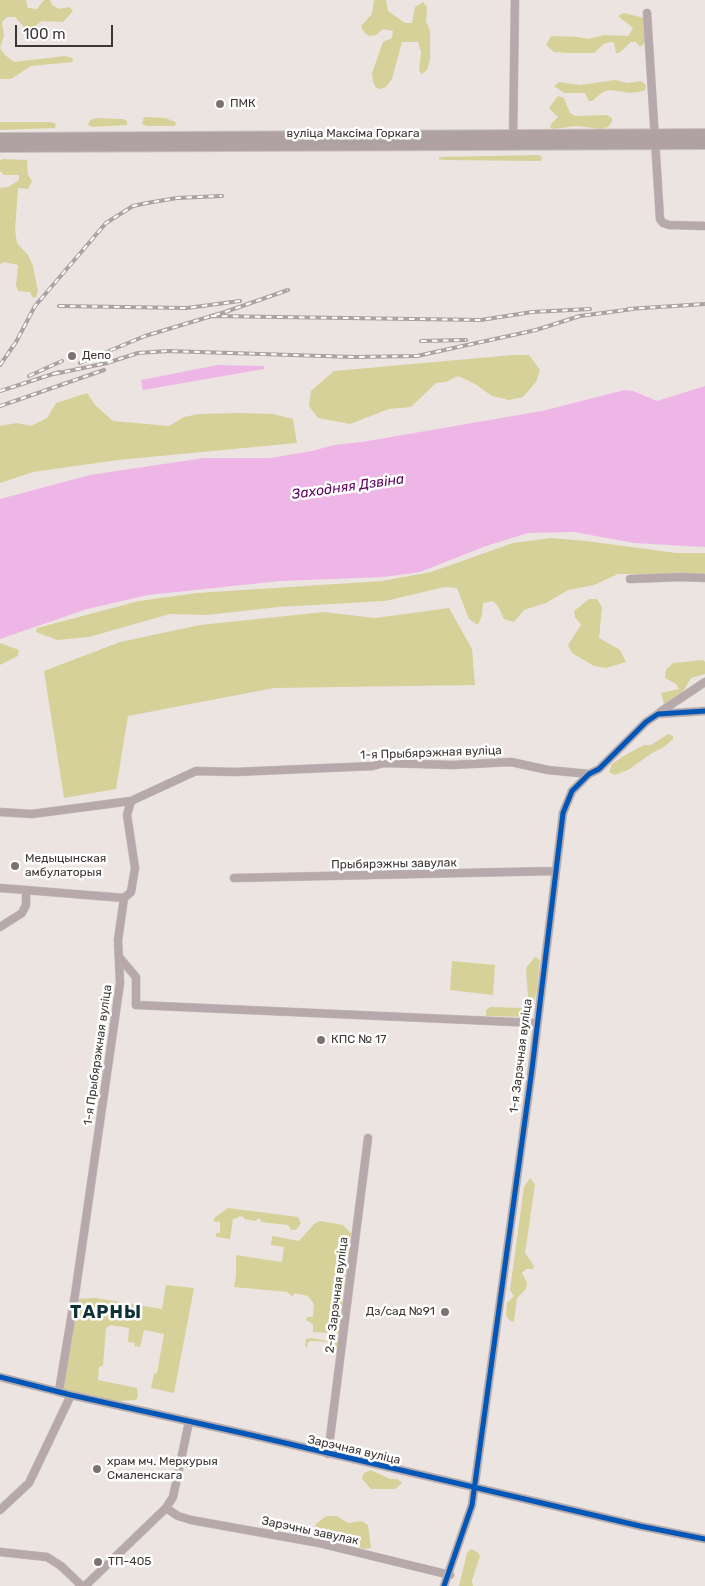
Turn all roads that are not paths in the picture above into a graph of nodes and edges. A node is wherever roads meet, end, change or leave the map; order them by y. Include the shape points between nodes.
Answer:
1 (515, 0) edge
2 (647, 13) dead end
3 (437, 134) junction
4 (514, 134) junction
5 (705, 134) edge
6 (0, 138) edge
7 (654, 139) junction
8 (83, 142) junction
9 (705, 144) edge
10 (437, 146) junction
11 (513, 146) junction
12 (0, 147) edge
13 (705, 226) edge
14 (705, 578) edge
15 (630, 579) dead end
16 (705, 682) edge
17 (705, 711) edge
18 (658, 714) junction
19 (565, 771) junction
20 (589, 774) junction
21 (572, 791) junction
22 (132, 800) junction
23 (0, 812) edge
24 (554, 872) junction
25 (234, 878) dead end
26 (0, 888) edge
27 (26, 890) junction
28 (124, 898) junction
29 (0, 927) edge
30 (119, 957) junction
31 (536, 1023) junction
32 (368, 1138) dead end
33 (0, 1376) edge
34 (59, 1391) junction
35 (71, 1396) junction
36 (189, 1422) junction
37 (328, 1454) junction
38 (474, 1487) junction
39 (166, 1508) junction
40 (0, 1510) edge
41 (705, 1539) edge
42 (0, 1552) edge
43 (450, 1575) junction
44 (83, 1586) edge
45 (444, 1586) edge

1 - 4 street
2 - 7 street
3 - 4 main road, вуліца Максіма Горкага
3 - 8 main road, вуліца Максіма Горкага
3 - 10 street
4 - 7 main road, вуліца Максіма Горкага
4 - 11 street
5 - 7 main road, вуліца Максіма Горкага
6 - 8 main road, вуліца Максіма Горкага
7 - 9 main road, вуліца Максіма Горкага
7 - 11 main road, вуліца Максіма Горкага
7 - 13 street via 660,219 669,225
8 - 10 main road, вуліца Максіма Горкага
8 - 12 main road, вуліца Максіма Горкага
10 - 11 main road, вуліца Максіма Горкага
14 - 15 street
16 - 18 street, 1-я Зарэчная вуліца
17 - 18 street
18 - 20 street, 1-я Зарэчная вуліца via 599,769
19 - 20 street, 1-я Прыбярэжная вуліца
19 - 21 street via 572,781
19 - 22 street, 1-я Прыбярэжная вуліца via 511,762 453,765 384,763 235,772 196,770
20 - 21 street, 1-я Зарэчная вуліца
21 - 24 street, 1-я Зарэчная вуліца via 563,813
22 - 23 street via 32,814
22 - 28 street, 1-я Прыбярэжная вуліца via 128,815 135,868 131,892
24 - 25 street, Прыбярэжны завулак
24 - 31 street, 1-я Зарэчная вуліца
26 - 27 street
27 - 28 street
27 - 29 street via 26,905 22,913
28 - 30 street, 1-я Прыбярэжная вуліца
30 - 31 street via 136,977 136,1005
30 - 34 street, 1-я Прыбярэжная вуліца via 120,983 76,1295
31 - 38 street, 1-я Зарэчная вуліца
32 - 37 street, 2-я Зарэчная вуліца
33 - 34 street, Зарэчная вуліца
34 - 35 street, Зарэчная вуліца
35 - 36 street, Зарэчная вуліца
35 - 40 street via 29,1483
36 - 37 street, Зарэчная вуліца
36 - 39 street via 173,1497
37 - 38 street, Зарэчная вуліца
38 - 41 street, Зарэчная вуліца
38 - 43 street, 1-я Зарэчная вуліца via 472,1505
39 - 43 street, Зарэчны завулак via 192,1520 319,1543
39 - 44 street
42 - 44 street via 47,1557
43 - 45 street, 1-я Зарэчная вуліца

